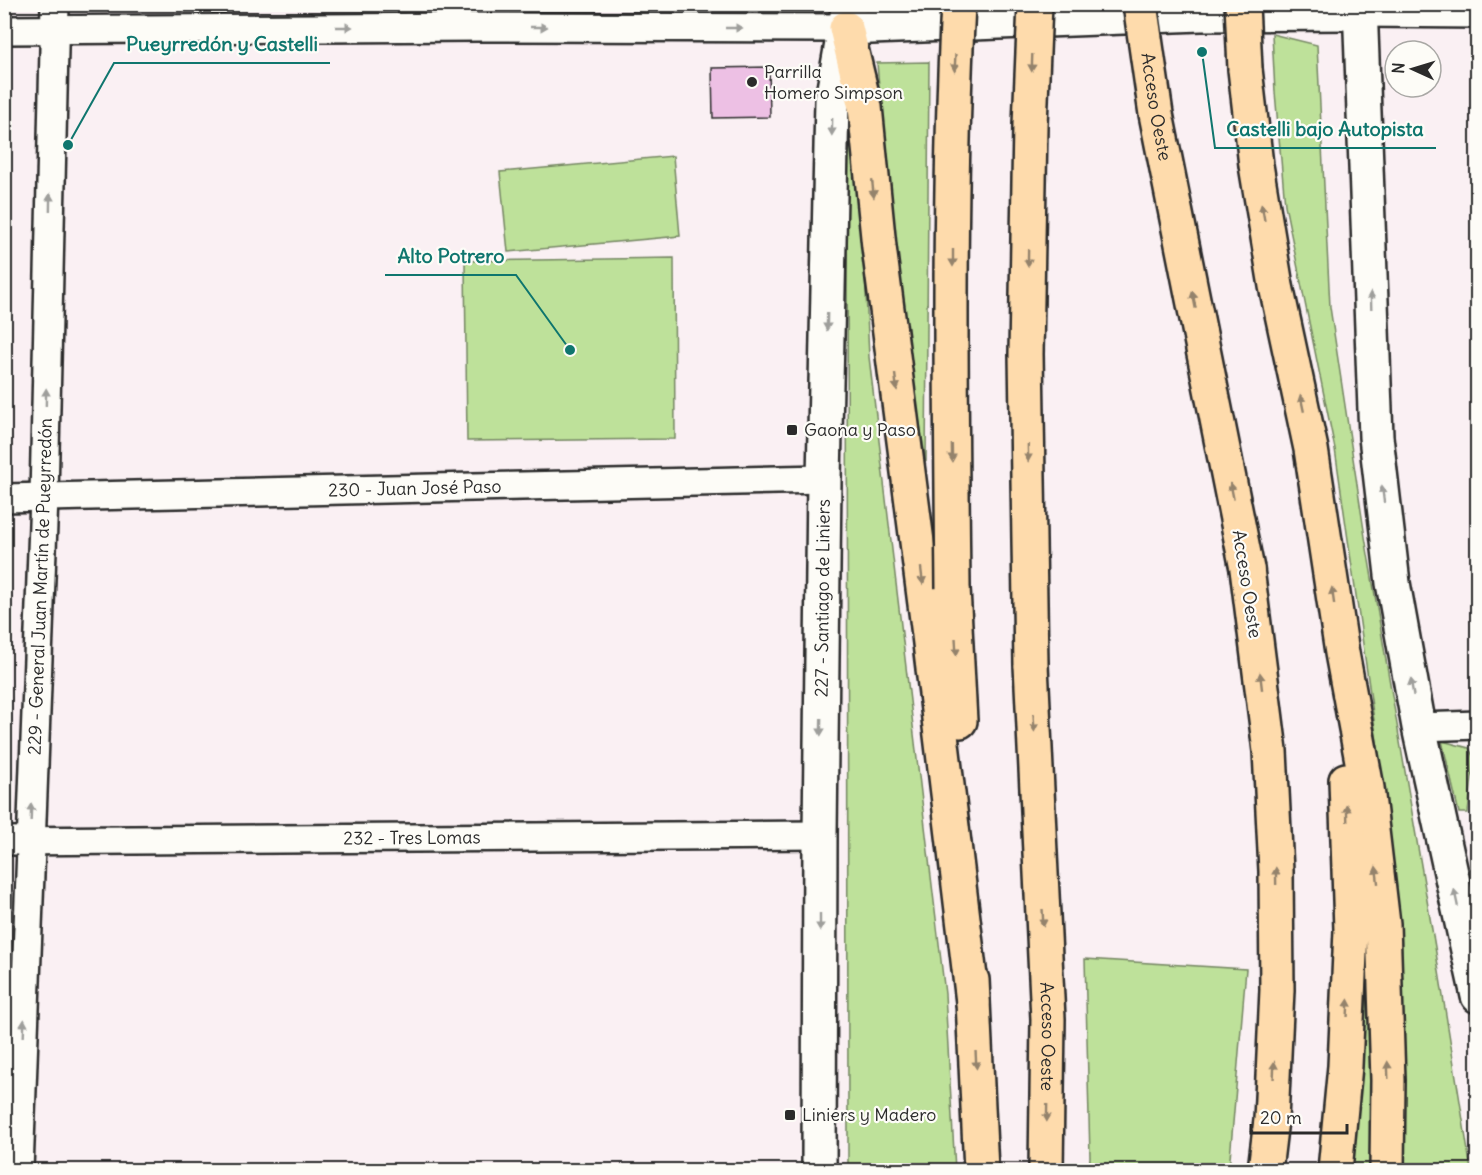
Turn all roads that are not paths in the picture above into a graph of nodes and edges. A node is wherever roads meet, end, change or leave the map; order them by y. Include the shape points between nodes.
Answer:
1 (958, 4) edge
2 (1035, 4) edge
3 (1140, 4) edge
4 (1242, 4) edge
5 (1360, 9) edge
6 (1478, 14) edge
7 (477, 16) edge
8 (847, 16) edge
9 (55, 17) edge
10 (4, 30) edge
11 (824, 479) junction
12 (44, 497) junction
13 (4, 498) edge
14 (1342, 653) junction
15 (1478, 725) edge
16 (1419, 727) junction
17 (820, 835) junction
18 (17, 841) edge
19 (1478, 996) edge
20 (973, 1002) junction
21 (19, 1170) edge
22 (819, 1170) edge
23 (981, 1170) edge
24 (1046, 1170) edge
25 (1265, 1170) edge
26 (1335, 1170) edge
27 (1387, 1170) edge

1 -> 20 highway, bridge via 954,88 953,588
2 -> 24 highway, Acceso Oeste, bridge via 1026,354 1031,665 1048,1019
25 -> 3 highway, Acceso Oeste, bridge via 1277,990 1270,751 1247,569 1156,114
14 -> 4 highway, bridge via 1311,449 1259,187 1245,69
5 - 6 street
5 - 8 main road
16 -> 5 main road via 1393,584 1376,437
7 -> 8 street
9 -> 7 street
8 -> 11 main road, 227 - Santiago de Liniers via 832,100
8 -> 20 highway via 865,107
9 - 10 street
12 -> 9 street, 229 - General Juan Martín de Pueyrredón
11 - 12 street, 230 - Juan José Paso
11 -> 17 main road, 227 - Santiago de Liniers
12 - 13 street, 230 - Juan José Paso
18 -> 12 street, 229 - General Juan Martín de Pueyrredón
26 -> 14 highway via 1345,1066 1351,930
27 -> 14 highway via 1383,924 1366,788
15 - 16 street
19 -> 16 main road
17 - 18 street, 232 - Tres Lomas
17 -> 22 main road, 227 - Santiago de Liniers
21 -> 18 street, 229 - General Juan Martín de Pueyrredón
20 -> 23 highway

